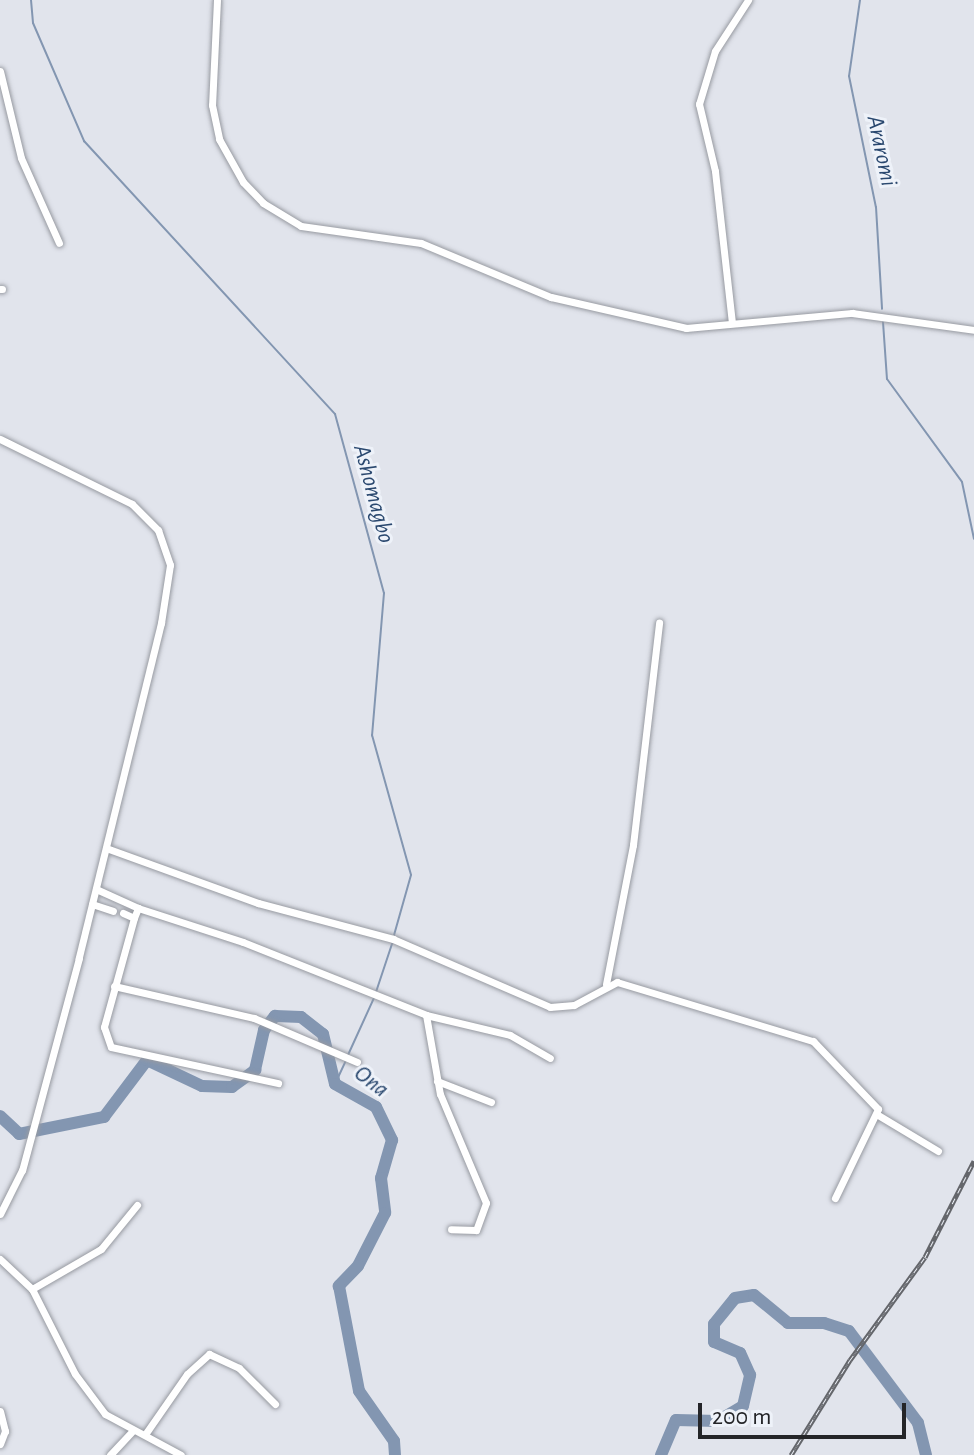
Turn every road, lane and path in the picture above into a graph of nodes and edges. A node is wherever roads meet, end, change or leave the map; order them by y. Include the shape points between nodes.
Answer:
1 (217, 0) edge
2 (748, 0) edge
3 (0, 71) edge
4 (59, 243) dead end
5 (732, 323) junction
6 (974, 330) edge
7 (0, 439) edge
8 (659, 623) dead end
9 (106, 848) junction
10 (96, 889) junction
11 (92, 904) junction
12 (138, 908) junction
13 (113, 911) dead end
14 (123, 913) dead end
15 (134, 918) junction
16 (606, 984) junction
17 (114, 986) junction
18 (426, 1015) junction
19 (550, 1058) dead end
20 (357, 1062) dead end
21 (437, 1081) junction
22 (278, 1083) dead end
23 (491, 1102) dead end
24 (878, 1115) junction
25 (938, 1151) dead end
26 (835, 1198) dead end
27 (137, 1205) dead end
28 (0, 1214) edge
29 (451, 1229) dead end
30 (0, 1259) edge
31 (32, 1289) junction
32 (275, 1404) dead end
33 (0, 1411) edge
34 (132, 1431) junction
35 (146, 1433) junction
36 (0, 1444) edge
37 (110, 1455) edge
38 (181, 1455) edge

1 - 5 street via 212,105 219,139 243,182 281,215 315,231 421,243 575,303 686,328
2 - 5 street via 715,51 699,104 715,171
3 - 4 street via 18,150
5 - 6 street via 876,314 941,329
7 - 9 street via 132,504 154,524 168,553 164,611
8 - 16 street via 633,845
9 - 10 street
9 - 16 street via 248,900 393,939 550,1007 574,1005
10 - 11 street
10 - 12 street
11 - 13 street
11 - 28 street via 30,1142
12 - 15 street
12 - 18 street via 243,942
14 - 15 street
15 - 17 street
16 - 24 street via 629,985 813,1041 875,1101
17 - 20 street via 254,1018
17 - 22 street via 104,1034 117,1051
18 - 19 street via 510,1035
18 - 21 street
21 - 23 street
21 - 29 street via 486,1203 476,1230
24 - 25 street
24 - 26 street
27 - 31 street via 101,1249
30 - 31 street
31 - 34 street via 86,1392 105,1414
32 - 35 street via 239,1368 209,1354 187,1374
33 - 36 street via 5,1431
34 - 35 street
34 - 37 street
35 - 38 street

